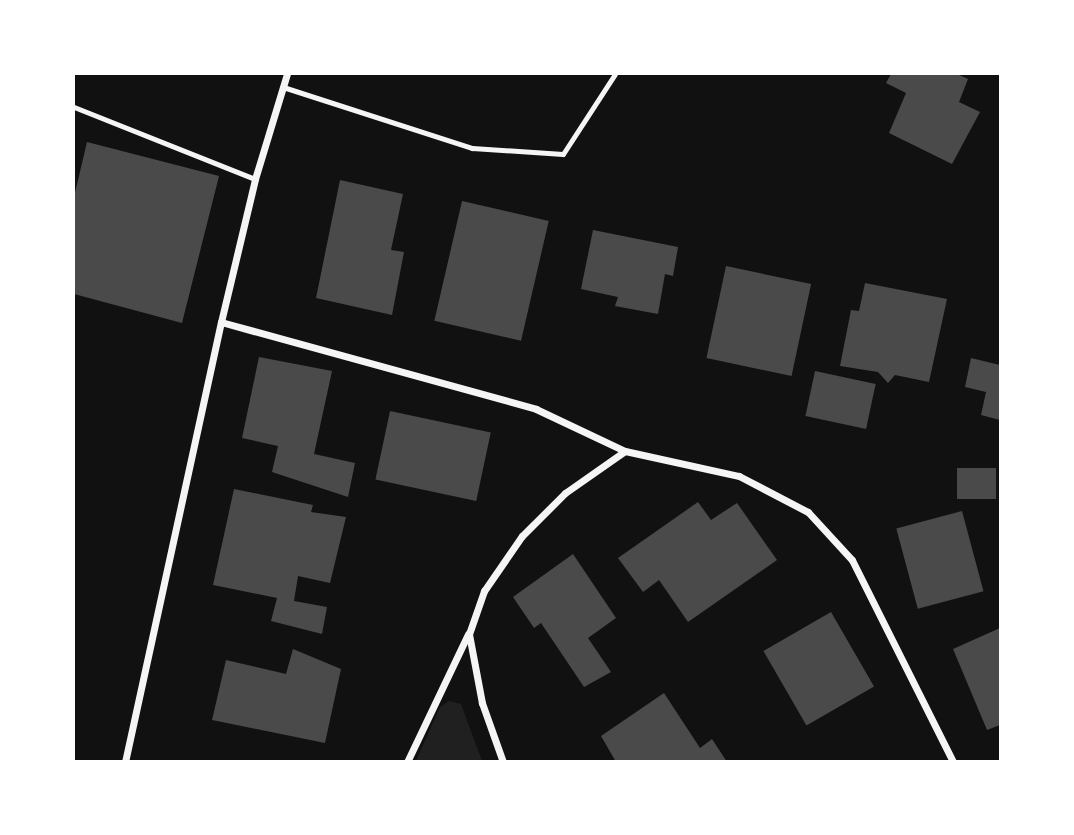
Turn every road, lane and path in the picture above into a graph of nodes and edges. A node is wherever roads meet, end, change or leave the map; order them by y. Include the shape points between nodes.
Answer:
1 (287, 74) edge
2 (615, 74) edge
3 (283, 88) junction
4 (74, 107) edge
5 (255, 179) junction
6 (221, 322) junction
7 (625, 451) junction
8 (468, 634) junction
9 (125, 761) edge
10 (407, 761) edge
11 (503, 761) edge
12 (953, 761) edge

1 - 3 street
2 - 3 lane via 563,154 472,148
3 - 5 street
4 - 5 lane
5 - 6 street
6 - 7 street via 536,409
6 - 9 street
7 - 8 street via 565,493 522,536 484,591
7 - 12 street via 739,476 808,512 852,560
8 - 10 street
8 - 11 street via 482,703

